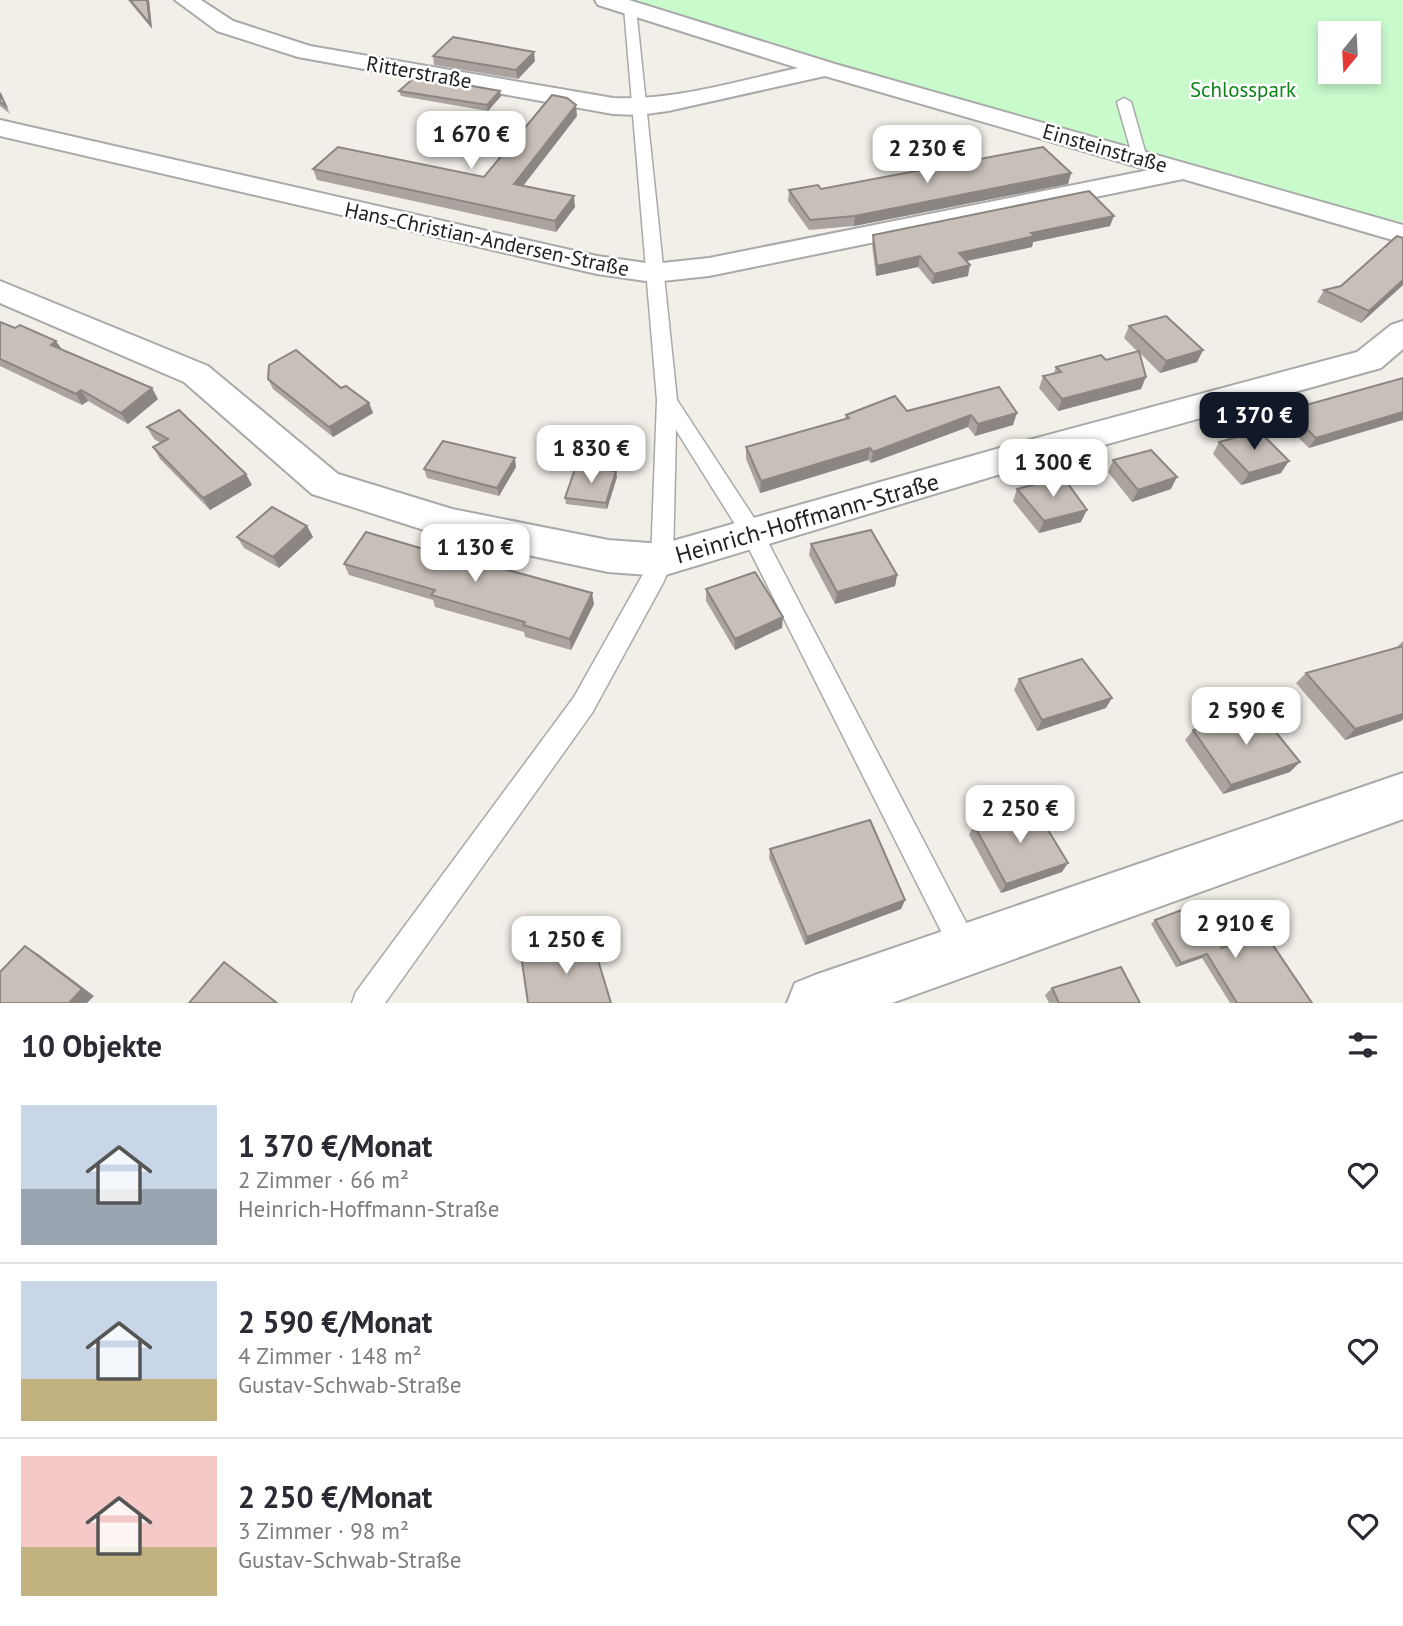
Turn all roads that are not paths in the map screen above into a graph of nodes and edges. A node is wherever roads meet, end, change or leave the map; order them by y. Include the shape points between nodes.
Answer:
1 (186, 0) edge
2 (606, 0) edge
3 (631, 8) junction
4 (827, 69) junction
5 (1124, 102) dead end
6 (639, 107) junction
7 (0, 128) edge
8 (1140, 158) junction
9 (1184, 171) junction
10 (1403, 234) edge
11 (653, 273) junction
12 (0, 290) edge
13 (1403, 332) edge
14 (667, 400) junction
15 (752, 533) junction
16 (662, 560) junction
17 (1403, 796) edge
18 (965, 949) junction
19 (367, 1003) edge
20 (815, 1003) edge

1 - 6 street, Ritterstraße via 225,26 306,52
2 - 3 street, Einsteinstraße
3 - 4 street, Einsteinstraße
3 - 6 lane
4 - 6 street, Ritterstraße
4 - 8 street, Einsteinstraße
5 - 8 lane
6 - 11 lane
7 - 11 street, Hans-Christian-Andersen-Straße via 597,265
8 - 9 street, Einsteinstraße
9 - 10 street, Einsteinstraße
9 - 11 street, Hans-Christian-Andersen-Straße via 709,267
11 - 14 lane
12 - 16 street, Heinrich-Hoffmann-Straße via 196,374 325,484 452,524 608,556
13 - 15 street, Heinrich-Hoffmann-Straße via 1370,360
14 - 15 lane
14 - 16 lane
15 - 16 street, Heinrich-Hoffmann-Straße
15 - 18 lane
16 - 19 lane via 583,705
17 - 18 street
18 - 20 street

